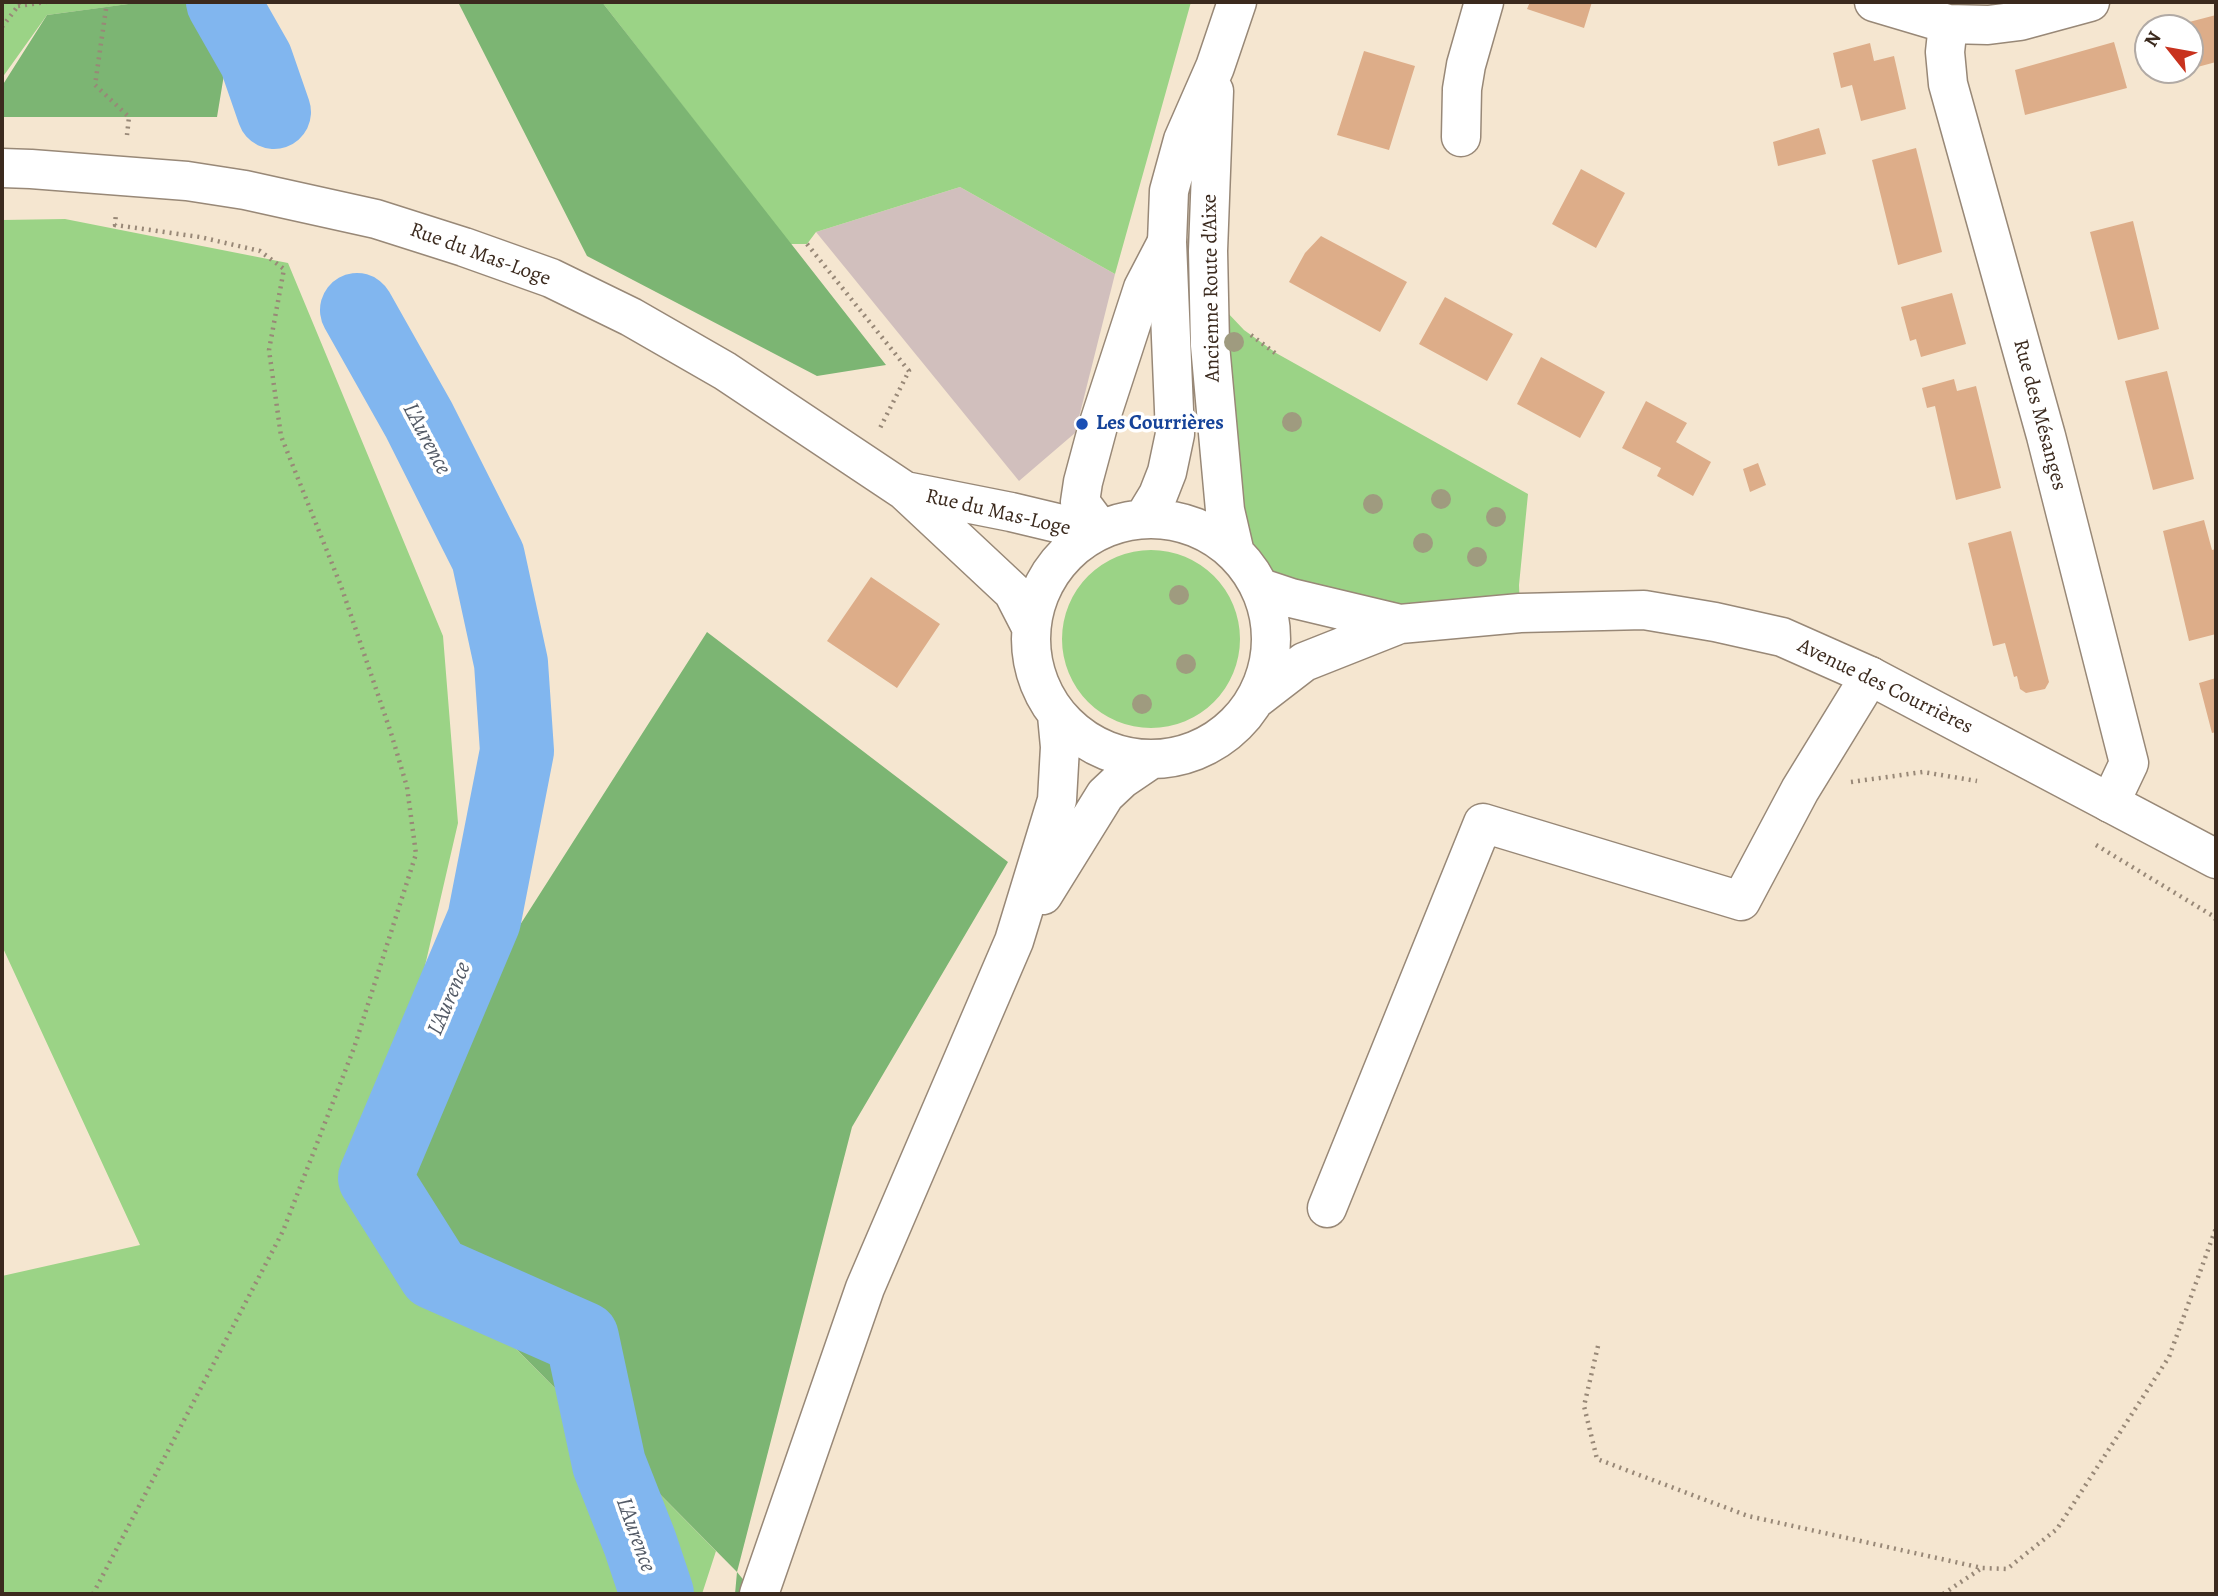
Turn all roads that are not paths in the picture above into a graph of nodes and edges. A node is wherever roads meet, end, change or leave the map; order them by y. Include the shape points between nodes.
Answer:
1 (1237, 2) edge
2 (1484, 2) edge
3 (1874, 2) edge
4 (2090, 2) edge
5 (1948, 24) junction
6 (1215, 67) junction
7 (1461, 137) dead end
8 (2, 168) edge
9 (1167, 242) junction
10 (905, 491) junction
11 (1144, 518) junction
12 (1095, 532) junction
13 (1234, 549) junction
14 (1261, 587) junction
15 (1401, 624) junction
16 (1031, 627) junction
17 (1870, 676) junction
18 (1256, 699) junction
19 (1057, 715) junction
20 (1150, 760) junction
21 (2110, 803) junction
22 (2216, 859) edge
23 (1014, 941) junction
24 (1326, 1208) dead end
25 (759, 1594) edge

1 - 6 main road
2 - 7 main road via 1464,77
3 - 5 main road
4 - 5 main road via 2021,22
5 - 21 main road, Rue des Mésanges via 1948,83 2046,436 2129,762
6 - 9 main road via 1184,140 1169,191
6 - 13 main road, Ancienne Route d'Aixe via 1208,251 1210,345 1225,510
8 - 10 main road, Rue du Mas-Loge via 122,175 245,190 376,219 551,278 725,371
9 - 11 main road via 1175,434 1167,472
9 - 12 main road via 1143,288 1083,482 1080,502
10 - 12 main road, Rue du Mas-Loge
10 - 16 main road, Rue du Mas-Loge via 1013,592
11 - 12 main road
11 - 13 main road via 1175,520
12 - 16 main road via 1049,574
13 - 14 main road
14 - 15 main road, Avenue des Courrières
14 - 18 main road via 1271,624 1270,663
15 - 17 main road, Avenue des Courrières via 1520,613 1644,610 1782,637
15 - 18 main road, Avenue des Courrières via 1304,662
16 - 19 main road via 1032,659 1041,688
17 - 21 main road, Avenue des Courrières
17 - 24 main road via 1800,790 1741,901 1483,822
18 - 20 main road via 1237,724 1211,744 1181,756
19 - 20 main road via 1083,739 1115,754
19 - 23 main road via 1057,800
20 - 23 main road via 1105,795
21 - 22 main road, Avenue des Courrières
23 - 25 main road via 865,1288

